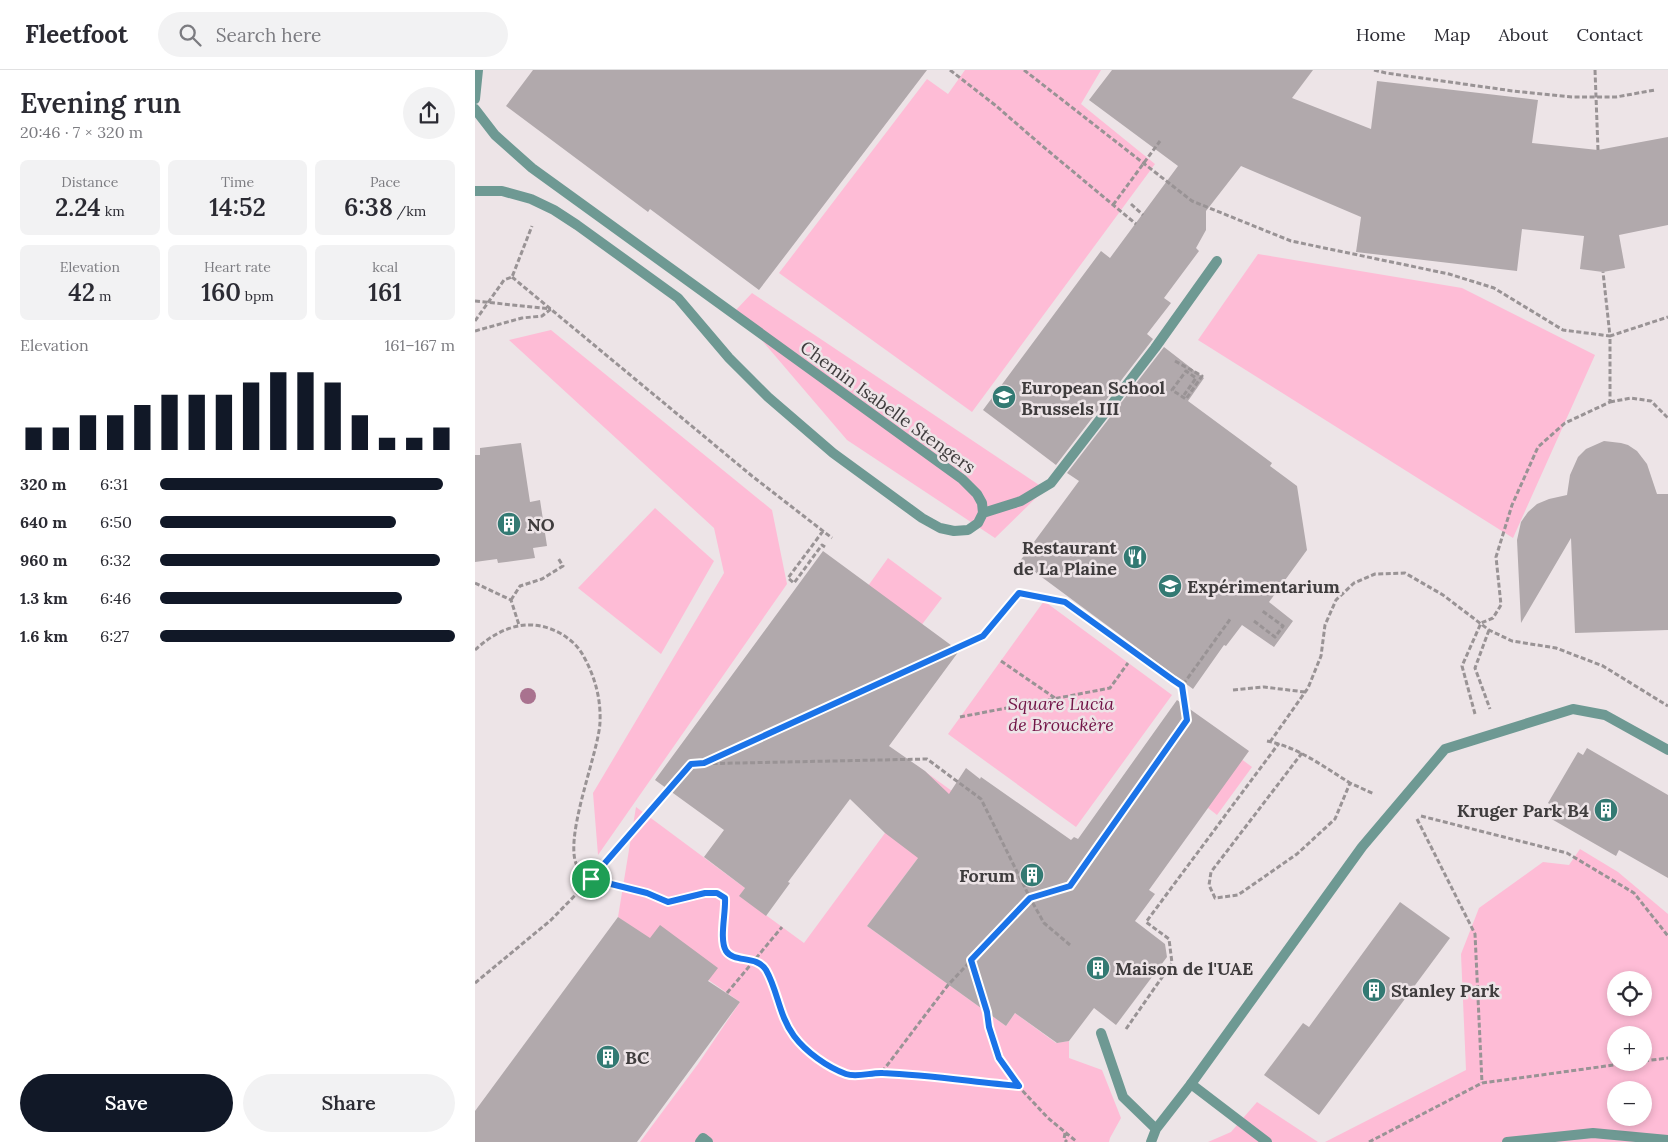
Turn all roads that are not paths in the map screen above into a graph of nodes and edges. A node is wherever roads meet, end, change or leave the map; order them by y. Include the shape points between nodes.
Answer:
1 (478, 70) edge
2 (475, 99) edge
3 (475, 109) edge
4 (475, 192) edge
5 (1217, 262) dead end
6 (983, 513) junction
7 (1668, 750) edge
8 (1101, 1033) dead end
9 (1191, 1084) junction
10 (1156, 1129) junction
11 (1668, 1140) edge
12 (700, 1142) edge
13 (708, 1142) edge
14 (1151, 1142) edge
15 (1267, 1142) edge
16 (1507, 1142) edge

1 - 2 street
3 - 6 street, Chemin Isabelle Stengers via 495,135 531,168 961,479 977,494
4 - 6 street via 502,192 531,199 555,210 632,264 678,298 729,358 768,397 833,453 922,518 954,532 968,530 978,523
5 - 6 street via 1051,483 1021,501
7 - 9 street via 1605,715 1573,709 1445,749 1357,854
8 - 10 street via 1123,1096
9 - 10 street
9 - 15 street
10 - 14 street
11 - 16 street via 1593,1133
12 - 13 street via 703,1138

